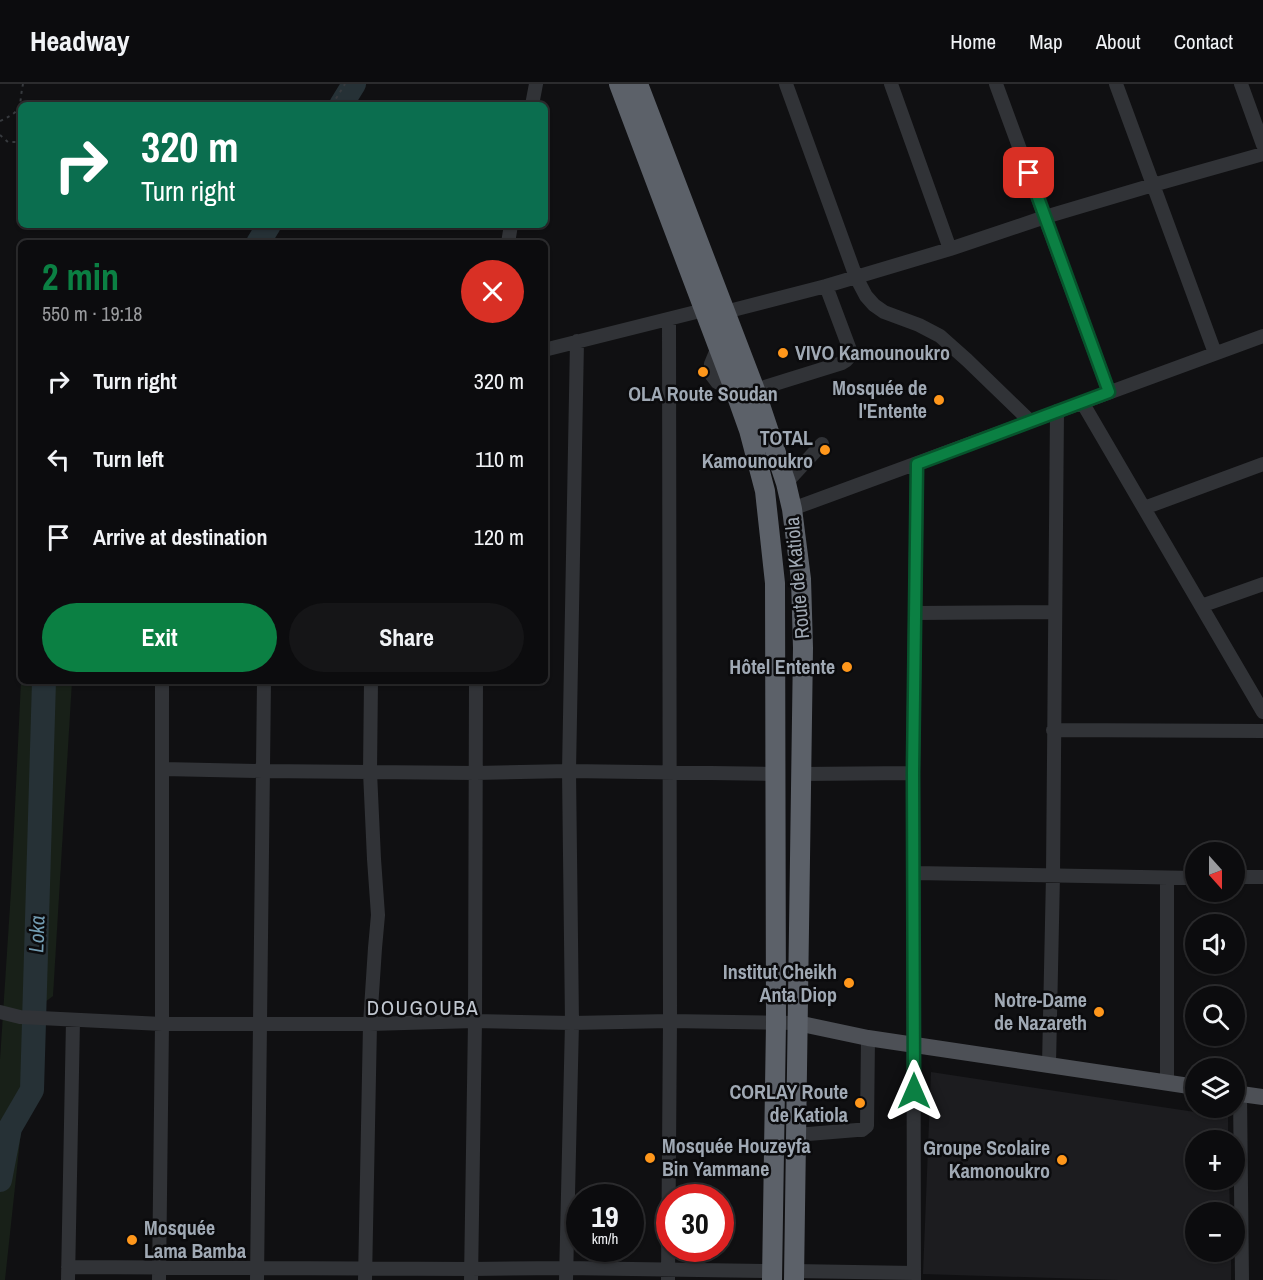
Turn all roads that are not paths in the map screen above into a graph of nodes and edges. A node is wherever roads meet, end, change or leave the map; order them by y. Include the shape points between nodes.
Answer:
1 (536, 84) edge
2 (620, 84) edge
3 (638, 84) edge
4 (786, 84) edge
5 (891, 84) edge
6 (996, 84) edge
7 (1116, 84) edge
8 (1241, 84) edge
9 (533, 102) edge
10 (1263, 145) edge
11 (1263, 154) edge
12 (1153, 185) junction
13 (1045, 217) junction
14 (950, 249) junction
15 (856, 277) junction
16 (826, 286) junction
17 (704, 310) junction
18 (725, 312) junction
19 (669, 319) junction
20 (1263, 336) edge
21 (577, 341) junction
22 (548, 349) edge
23 (1215, 353) junction
24 (755, 390) junction
25 (1109, 392) junction
26 (1082, 402) junction
27 (1057, 411) junction
28 (1030, 421) junction
29 (822, 444) dead end
30 (917, 464) junction
31 (1263, 464) edge
32 (786, 483) junction
33 (1144, 508) junction
34 (792, 509) junction
35 (1263, 584) edge
36 (1201, 606) junction
37 (1055, 612) junction
38 (916, 614) junction
39 (162, 684) edge
40 (264, 684) edge
41 (371, 684) edge
42 (476, 684) edge
43 (1263, 712) edge
44 (1053, 730) junction
45 (1263, 731) edge
46 (163, 769) junction
47 (262, 771) junction
48 (569, 771) junction
49 (370, 772) junction
50 (476, 772) junction
51 (669, 773) junction
52 (913, 773) junction
53 (776, 774) junction
54 (801, 774) junction
55 (914, 873) junction
56 (1053, 875) junction
57 (1245, 877) edge
58 (1263, 877) edge
59 (1167, 878) junction
60 (1185, 878) edge
61 (0, 1012) edge
62 (73, 1020) junction
63 (475, 1021) junction
64 (670, 1021) junction
65 (572, 1023) junction
66 (776, 1023) junction
67 (797, 1023) junction
68 (162, 1024) junction
69 (260, 1024) junction
70 (370, 1024) junction
71 (868, 1038) junction
72 (914, 1045) junction
73 (1049, 1065) junction
74 (1167, 1083) junction
75 (1185, 1085) edge
76 (1245, 1094) edge
77 (1263, 1097) edge
78 (1238, 1118) edge
79 (796, 1135) junction
80 (68, 1273) edge
81 (160, 1274) edge
82 (257, 1274) edge
83 (365, 1274) edge
84 (471, 1274) edge
85 (566, 1274) edge
86 (668, 1275) edge
87 (772, 1275) edge
88 (794, 1275) edge
89 (914, 1276) edge
90 (1242, 1280) edge

1 - 9 street
2 - 17 highway, Route de Katiola
3 - 18 highway, Route de Katiola
4 - 15 street
5 - 14 street
6 - 13 street
7 - 12 street
8 - 10 street
11 - 12 street
12 - 13 street
12 - 23 street
13 - 14 street
13 - 25 street
14 - 15 street
15 - 16 street
15 - 28 street via 874,306 940,336
16 - 18 street
16 - 24 street via 850,357 842,363
17 - 19 street
17 - 53 highway, Route de Katiola via 749,430 765,491 775,583
18 - 24 highway, Route de Katiola
19 - 21 street
19 - 51 street
20 - 23 street
21 - 22 street
21 - 48 street
23 - 25 street
24 - 32 highway, Route de Katiola
25 - 26 street
26 - 27 street
26 - 33 street
27 - 28 street
27 - 37 street
28 - 30 street
29 - 32 street
30 - 34 street
30 - 38 street
31 - 33 street
32 - 34 highway, Route de Katiola
33 - 36 street
34 - 54 highway, Route de Katiola via 801,579
35 - 36 street
36 - 43 street
37 - 38 street
37 - 44 street
38 - 52 street
39 - 46 street
40 - 47 street
41 - 49 street
42 - 50 street
44 - 45 street
44 - 56 street
46 - 47 street
46 - 68 street
47 - 49 street
47 - 69 street
48 - 50 street
48 - 51 street
48 - 65 street
49 - 50 street
49 - 70 street via 378,915
50 - 63 street
51 - 53 street
51 - 64 street
52 - 54 street
52 - 55 street
53 - 66 highway, Route de Katiola
54 - 67 highway, Route de Katiola
55 - 56 street
55 - 72 street
56 - 59 street
56 - 73 street
57 - 58 street
59 - 60 street
59 - 74 street
61 - 62 street
62 - 68 street
62 - 80 street
63 - 65 street
63 - 70 street
63 - 84 street
64 - 65 street
64 - 66 street
64 - 86 street
65 - 85 street
66 - 67 street
66 - 87 highway, Route de Katiola
67 - 71 main road
67 - 79 highway, Route de Katiola
68 - 69 street
68 - 81 street
69 - 70 street
69 - 82 street
70 - 83 street
71 - 72 main road
71 - 79 street via 867,1125 862,1130
72 - 73 main road
72 - 89 street
73 - 74 main road
74 - 75 main road
76 - 77 main road
78 - 90 street
79 - 88 highway, Route de Katiola
80 - 81 street
81 - 82 street
82 - 83 street
83 - 84 street
84 - 85 street
85 - 86 street
86 - 87 street
88 - 89 street

